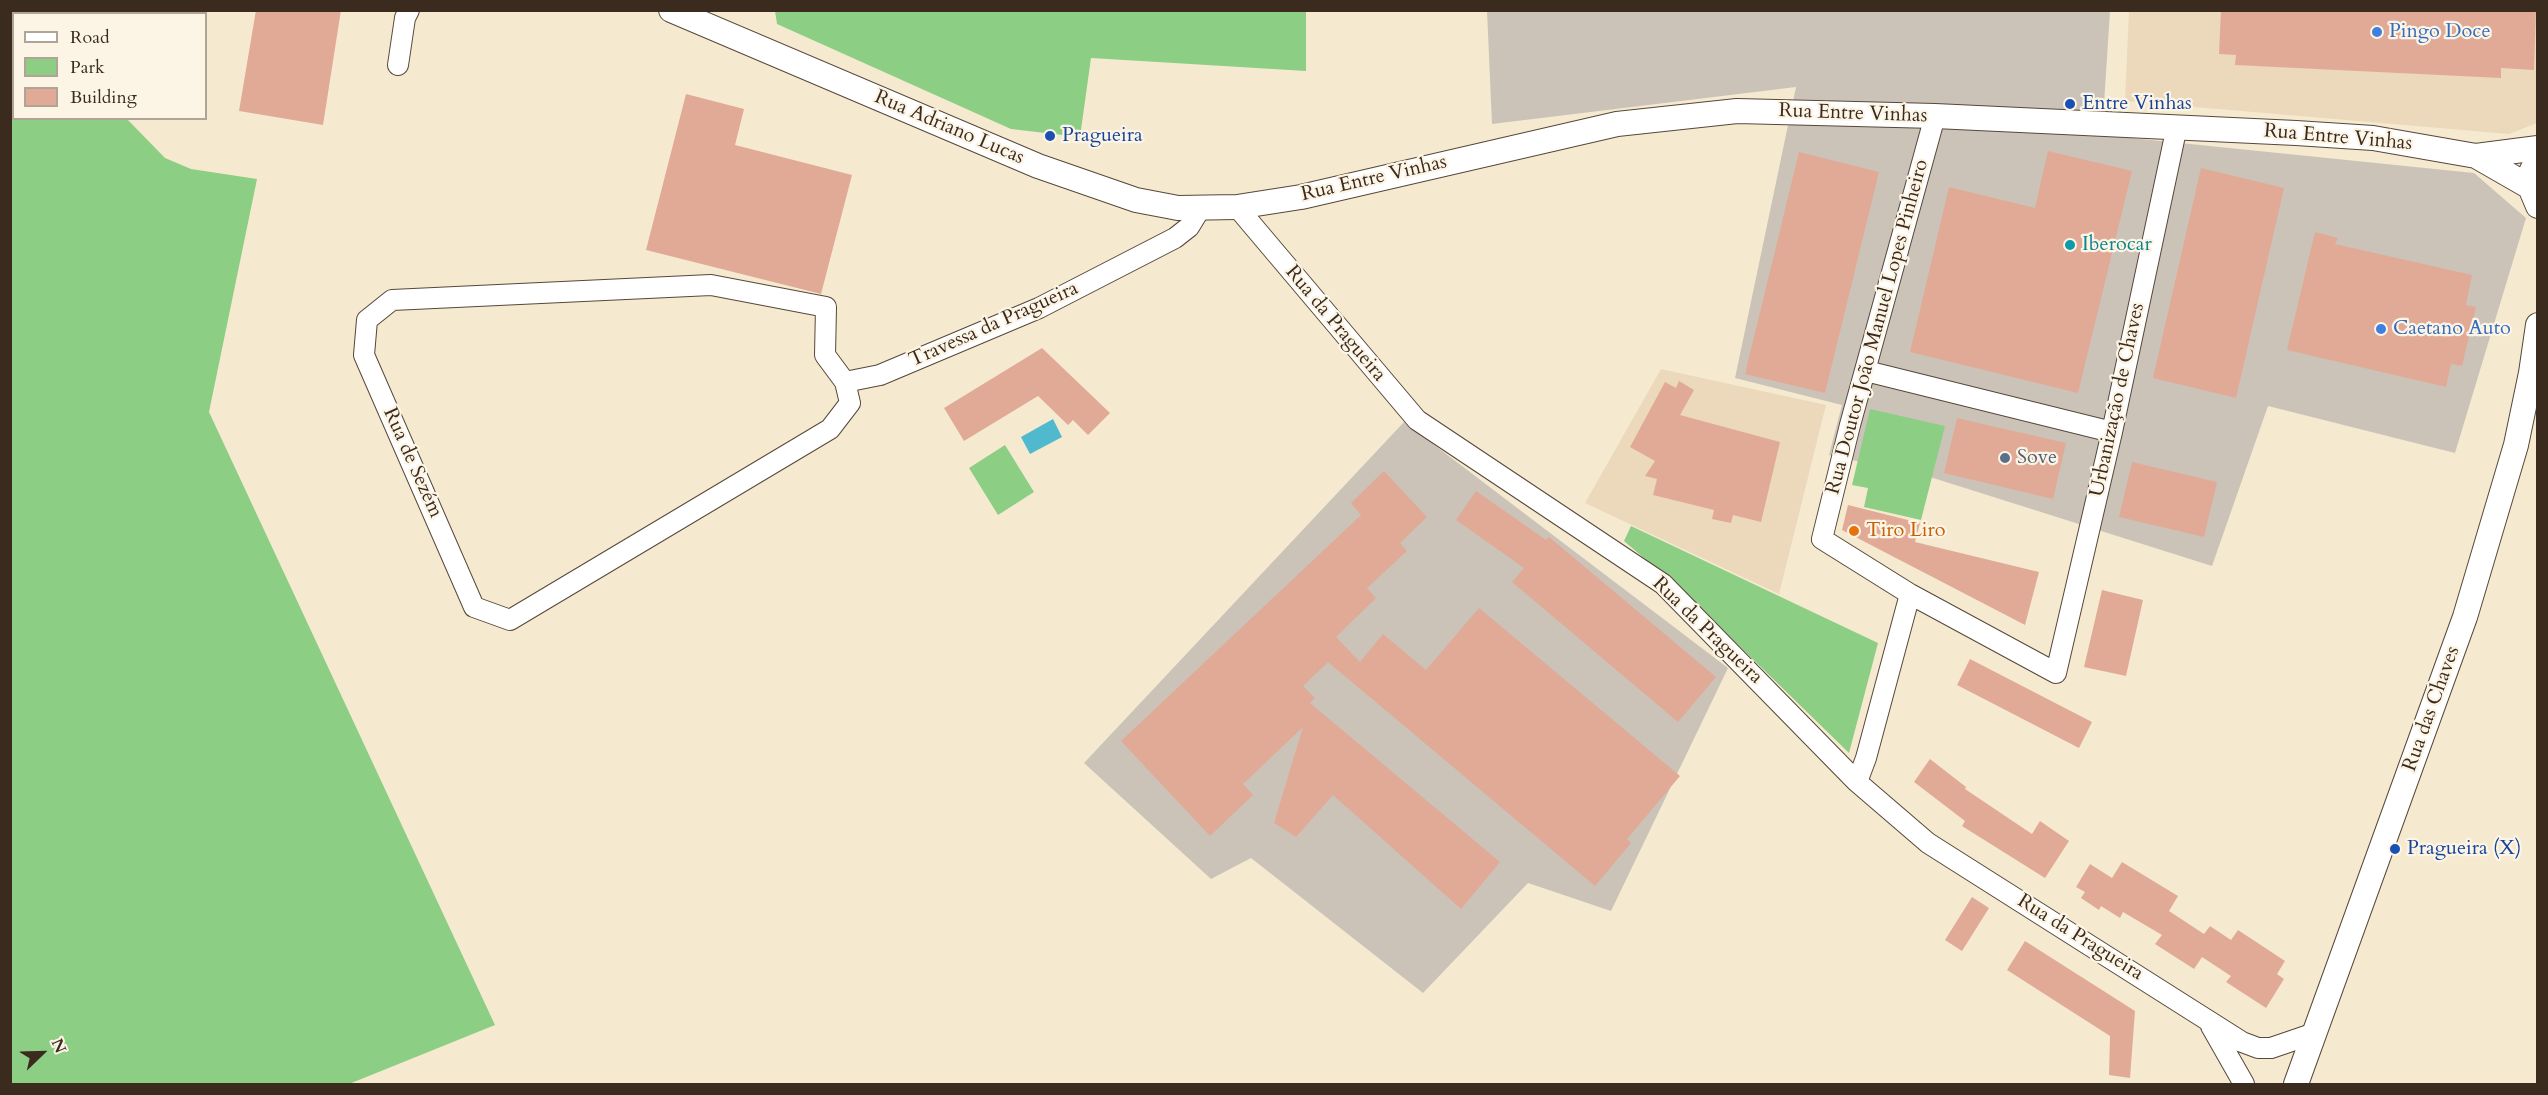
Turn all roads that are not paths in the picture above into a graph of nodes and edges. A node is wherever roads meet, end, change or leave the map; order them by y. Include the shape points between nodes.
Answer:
1 (671, 10) edge
2 (406, 13) edge
3 (398, 65) dead end
4 (1935, 116) junction
5 (2177, 126) junction
6 (2538, 148) edge
7 (2476, 156) junction
8 (2538, 158) edge
9 (2534, 197) edge
10 (1237, 207) junction
11 (1200, 208) junction
12 (2538, 325) edge
13 (1866, 371) junction
14 (845, 382) junction
15 (2112, 432) junction
16 (1910, 594) junction
17 (1857, 782) junction
18 (2208, 1021) junction
19 (2312, 1034) junction
20 (2244, 1084) edge
21 (2296, 1084) edge

1 - 11 street, Rua Adriano Lucas via 1058,173 1136,200
2 - 3 street
4 - 5 street, Rua Entre Vinhas
4 - 10 street, Rua Entre Vinhas via 1737,111 1628,123 1301,197
4 - 13 street, Rua Doutor João Manuel Lopes Pinheiro
5 - 7 street, Rua Entre Vinhas via 2373,138
5 - 15 street, Urbanização de Chaves
6 - 7 street, Rua Entre Vinhas
7 - 9 street, Rua Entre Vinhas
8 - 9 street via 2531,172
10 - 11 street, Rua Adriano Lucas
10 - 17 street, Rua da Pragueira via 1417,420 1663,584
11 - 14 street, Travessa da Pragueira via 1189,226 1175,238 1038,308 880,375
12 - 19 street, Rua das Chaves via 2516,445 2465,617
13 - 15 street
13 - 16 street, Rua Doutor João Manuel Lopes Pinheiro via 1822,539
14 - 14 street, Rua de Sezém via 825,355 826,307 711,285 392,300 367,320 364,355 474,607 510,620 830,429 849,403
15 - 16 street, Urbanização de Chaves via 2056,673
16 - 17 street
17 - 18 street, Rua da Pragueira via 1928,843
18 - 19 street, Rua da Pragueira via 2258,1048 2286,1045
18 - 20 street, Rua da Pragueira
19 - 21 street, Rua das Chaves

